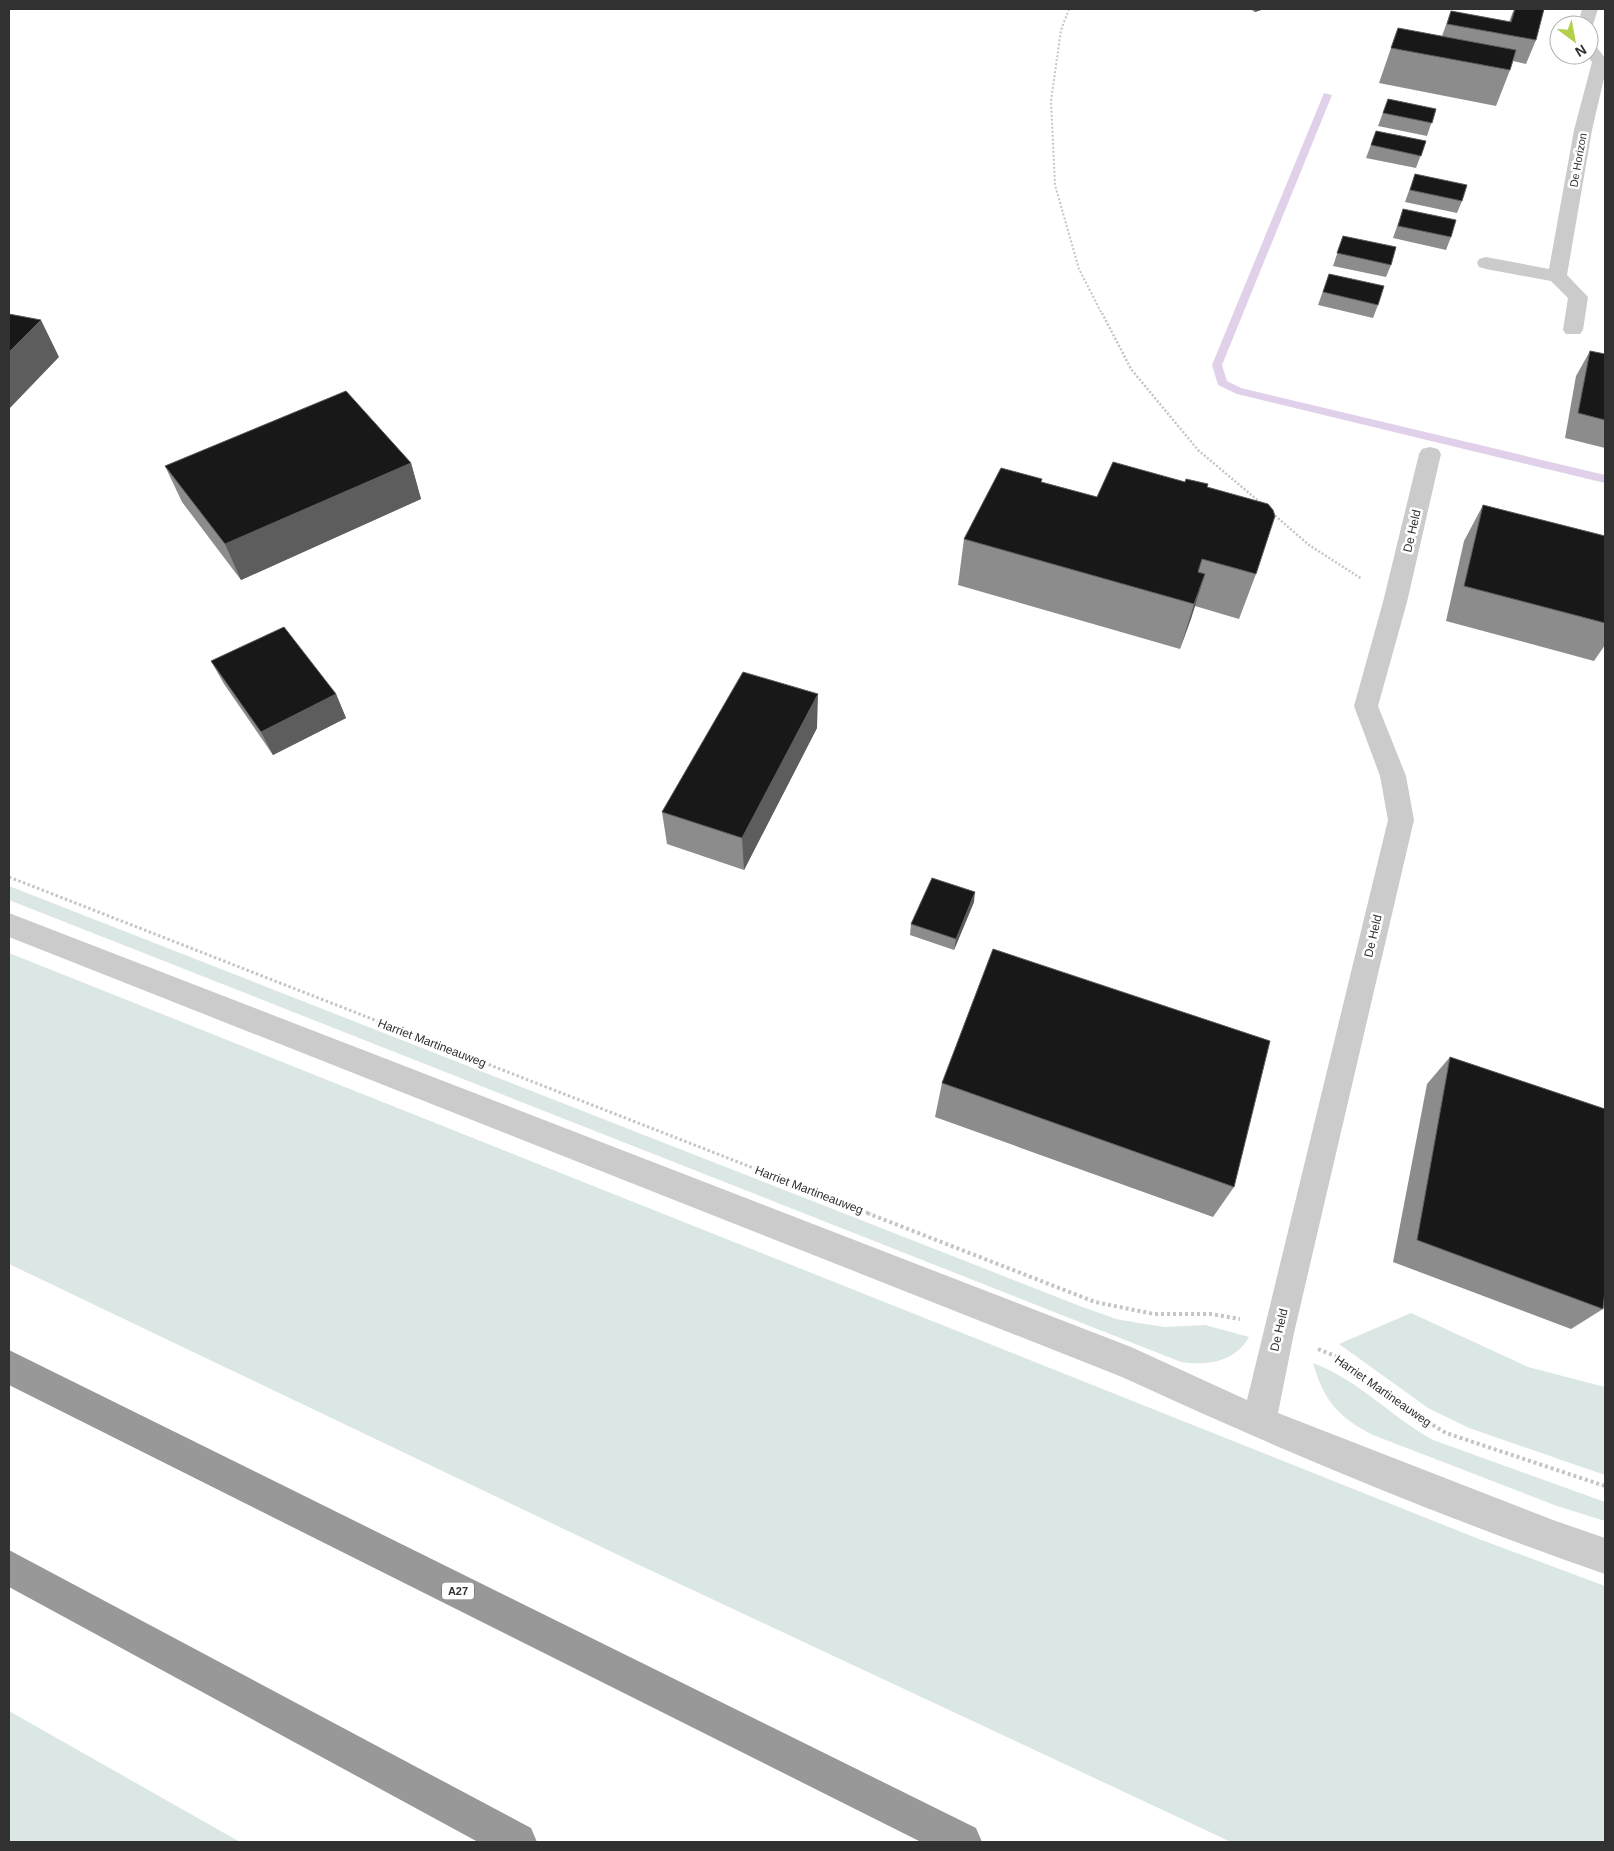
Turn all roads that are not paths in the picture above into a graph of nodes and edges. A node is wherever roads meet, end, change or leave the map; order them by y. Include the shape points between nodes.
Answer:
1 (1599, 61) edge
2 (1486, 263) dead end
3 (1557, 276) junction
4 (1573, 330) dead end
5 (1430, 454) dead end
6 (9, 925) edge
7 (9, 1367) edge
8 (1259, 1423) junction
9 (1605, 1556) edge
10 (9, 1568) edge
11 (517, 1842) edge
12 (962, 1842) edge

1 - 3 street, De Horizon
2 - 3 street
3 - 4 street via 1578,297
5 - 8 street, De Held via 1395,602 1366,706 1394,776 1401,820
6 - 8 street via 1131,1364
7 - 12 highway, A27
8 - 9 street
10 - 11 highway

